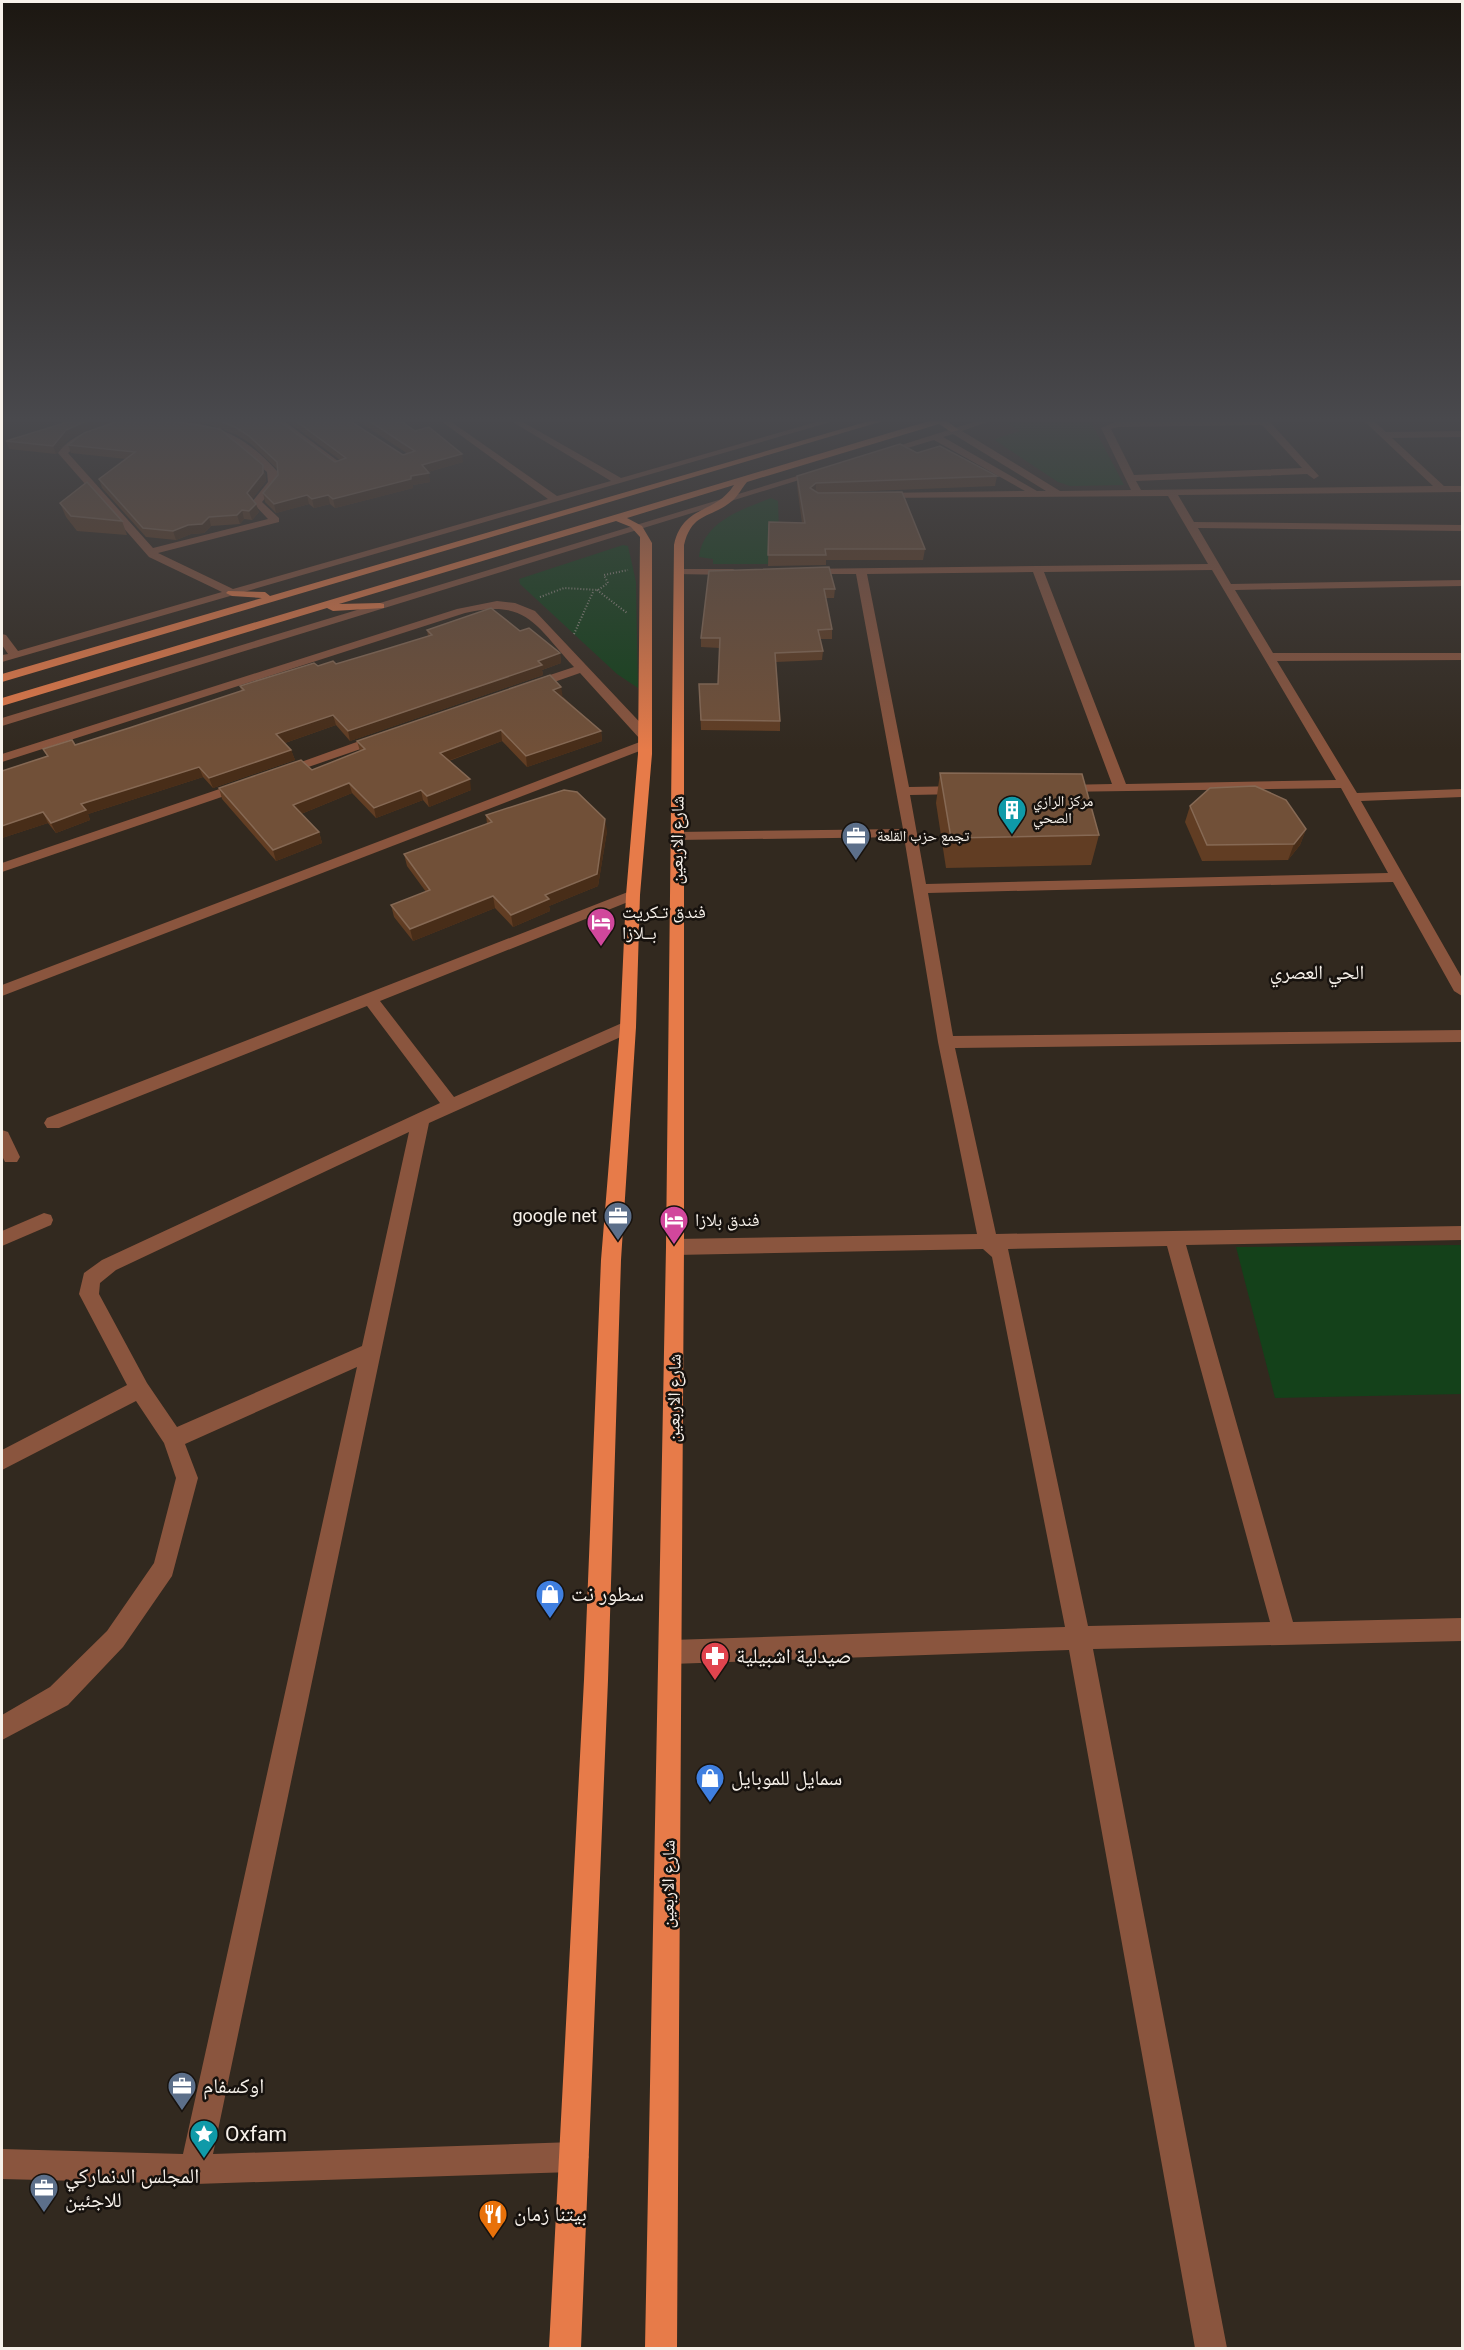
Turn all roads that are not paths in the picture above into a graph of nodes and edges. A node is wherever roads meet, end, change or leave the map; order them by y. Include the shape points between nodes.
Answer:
1 (131, 531) edge
2 (233, 531) edge
3 (446, 531) edge
4 (503, 531) edge
5 (567, 531) edge
6 (627, 531) edge
7 (641, 531) edge
8 (683, 531) edge
9 (1194, 531) edge
10 (150, 552) junction
11 (1215, 567) junction
12 (1037, 568) junction
13 (861, 570) junction
14 (791, 571) edge
15 (679, 572) junction
16 (744, 572) edge
17 (458, 582) junction
18 (1462, 583) edge
19 (1228, 587) junction
20 (232, 593) junction
21 (279, 596) junction
22 (380, 606) junction
23 (487, 606) junction
24 (301, 610) junction
25 (2, 637) edge
26 (15, 655) junction
27 (1462, 656) edge
28 (1269, 657) junction
29 (2, 659) edge
30 (582, 668) junction
31 (2, 678) edge
32 (515, 691) edge
33 (2, 702) edge
34 (2, 722) edge
35 (392, 733) edge
36 (656, 749) junction
37 (2, 758) edge
38 (1052, 789) edge
39 (1120, 789) junction
40 (972, 790) edge
41 (903, 791) junction
42 (1349, 791) junction
43 (1462, 793) edge
44 (909, 833) junction
45 (677, 836) junction
46 (2, 868) edge
47 (1396, 877) junction
48 (921, 889) junction
49 (633, 895) junction
50 (2, 991) edge
51 (1462, 991) edge
52 (370, 999) junction
53 (628, 1027) junction
54 (1462, 1036) edge
55 (946, 1042) junction
56 (451, 1104) junction
57 (421, 1118) junction
58 (53, 1123) dead end
59 (2, 1137) edge
60 (11, 1157) dead end
61 (44, 1220) dead end
62 (1462, 1233) edge
63 (2, 1239) edge
64 (1175, 1239) junction
65 (988, 1242) junction
66 (675, 1247) junction
67 (370, 1352) junction
68 (140, 1389) junction
69 (173, 1439) junction
70 (2, 1460) edge
71 (1462, 1630) edge
72 (1285, 1634) junction
73 (1079, 1638) junction
74 (671, 1652) junction
75 (2, 1728) edge
76 (574, 2157) junction
77 (2, 2164) edge
78 (195, 2169) junction
79 (565, 2349) edge
80 (661, 2349) edge
81 (1211, 2349) edge

1 - 10 street
2 - 10 street
3 - 20 street
4 - 21 main road
5 - 24 main road
6 - 17 street
7 - 36 main road, شارع الاربعين via 647,543 646,628
8 - 15 main road, شارع الاربعين
9 - 11 street
10 - 20 street
11 - 12 street
11 - 19 street
12 - 13 street
12 - 39 street
13 - 14 street
13 - 41 street
15 - 16 street
15 - 36 main road, شارع الاربعين
17 - 22 street
17 - 23 street
18 - 19 street
19 - 28 street
20 - 21 main road
20 - 26 street
21 - 31 main road
22 - 24 main road
22 - 34 street
23 - 30 street via 517,607 531,613
23 - 37 street via 461,611
24 - 33 main road
25 - 26 street
26 - 29 street
27 - 28 street
28 - 42 street
30 - 32 street
30 - 36 street
35 - 46 street
36 - 45 main road, شارع الاربعين
36 - 49 main road, شارع الاربعين
36 - 50 street
38 - 39 street
39 - 42 street
40 - 41 street
41 - 44 street
42 - 43 street
42 - 47 street
44 - 45 street
44 - 48 street
45 - 66 main road, شارع الاربعين
47 - 48 street
47 - 51 street
48 - 55 street
49 - 52 street
49 - 53 main road, شارع الاربعين
52 - 56 street
52 - 58 street
53 - 56 street
53 - 76 main road, شارع الاربعين via 611,1260
54 - 55 street
55 - 65 street
56 - 57 street
57 - 67 street
57 - 68 street via 109,1264 91,1279 88,1294
59 - 60 street
61 - 63 street
62 - 64 street
64 - 65 street
64 - 72 street
65 - 66 street
65 - 73 street via 1001,1254
66 - 74 main road, شارع الاربعين
67 - 69 street
67 - 78 street
68 - 69 street
68 - 70 street
69 - 75 street via 187,1478 164,1568 115,1639 59,1696
71 - 72 street
72 - 73 street
73 - 74 street
73 - 81 street
74 - 80 main road, شارع الاربعين
76 - 78 street
76 - 79 main road, شارع الاربعين
77 - 78 street

